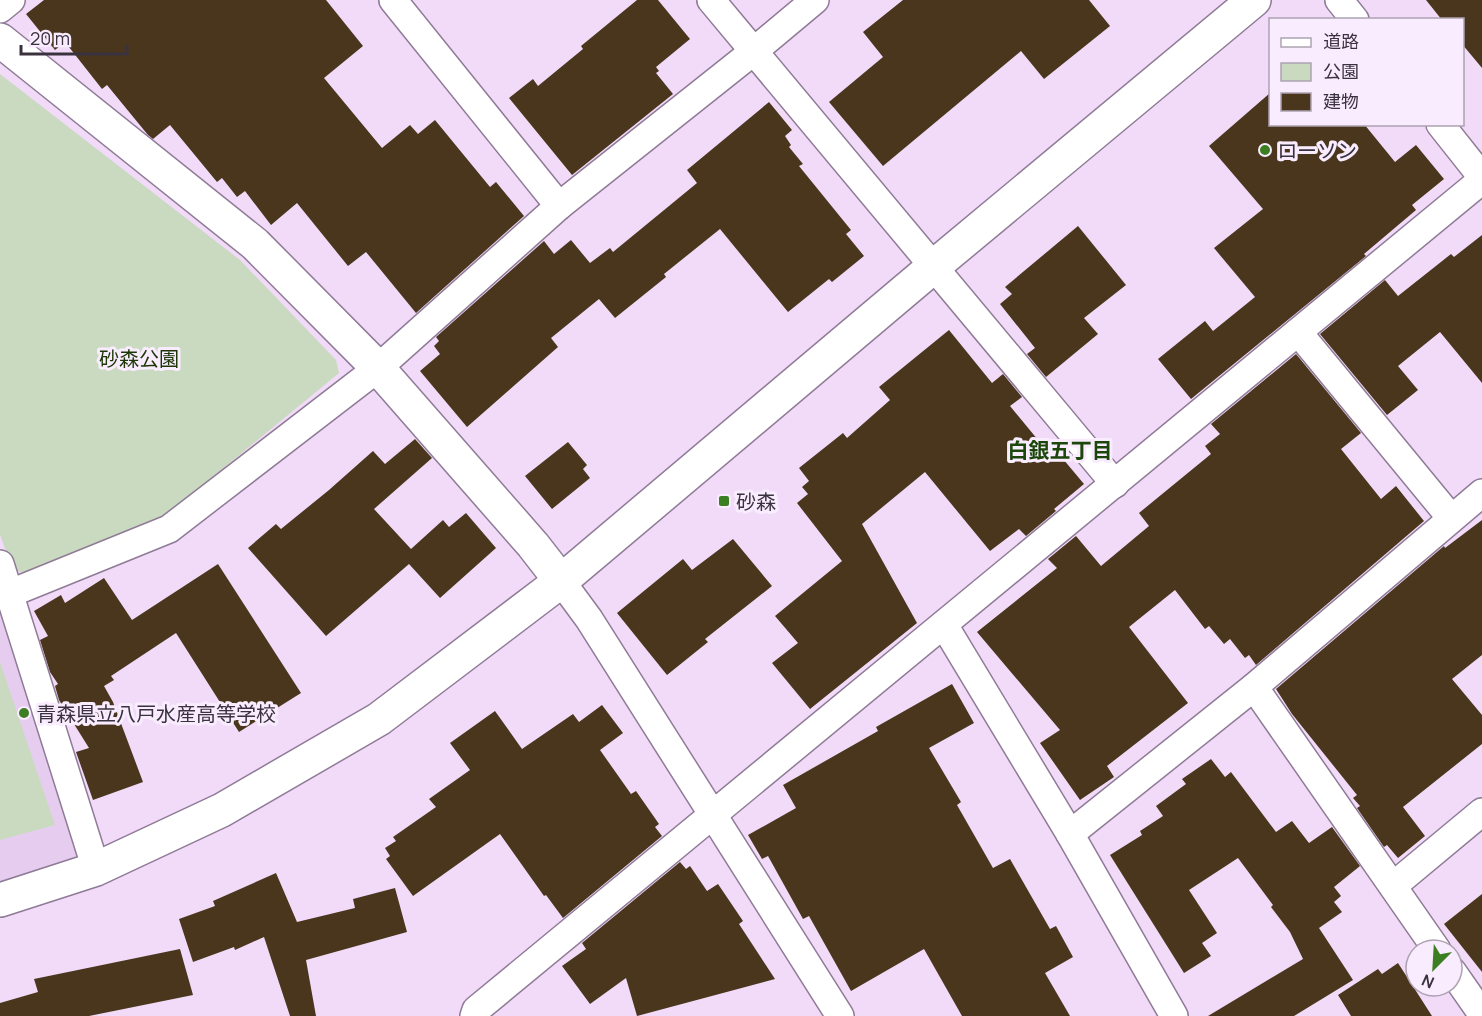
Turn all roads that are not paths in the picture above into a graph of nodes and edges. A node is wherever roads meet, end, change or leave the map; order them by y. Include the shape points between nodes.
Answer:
1 (12, 0) edge
2 (393, 0) edge
3 (711, 0) edge
4 (815, 0) edge
5 (1254, 0) edge
6 (1339, 0) edge
7 (0, 9) edge
8 (1353, 18) edge
9 (0, 40) edge
10 (754, 51) junction
11 (1442, 126) edge
12 (1482, 178) edge
13 (559, 206) junction
14 (933, 267) junction
15 (1298, 332) junction
16 (378, 368) junction
17 (1115, 484) junction
18 (1482, 493) edge
19 (1451, 518) junction
20 (0, 564) edge
21 (561, 581) junction
22 (11, 593) junction
23 (944, 625) junction
24 (1254, 687) junction
25 (1482, 812) edge
26 (714, 814) junction
27 (1070, 834) junction
28 (96, 869) junction
29 (1392, 886) junction
30 (0, 900) edge
31 (1429, 938) edge
32 (1464, 988) edge
33 (1482, 1014) edge
34 (474, 1016) edge
35 (840, 1016) edge
36 (1174, 1016) edge

1 - 7 street
2 - 13 street
3 - 10 street
4 - 10 street
5 - 14 street
6 - 8 street
9 - 16 street via 255,244
10 - 13 street
10 - 14 street
11 - 12 street
12 - 15 street
13 - 16 street
14 - 17 street
14 - 21 street
15 - 17 street
15 - 19 street
16 - 21 street
16 - 22 street via 169,529
17 - 23 street
18 - 19 street
19 - 24 street
20 - 22 street
21 - 26 street
21 - 28 street via 379,719 222,810
22 - 28 street
23 - 26 street
23 - 27 street
24 - 27 street
24 - 29 street
25 - 29 street
26 - 34 street
26 - 35 street
27 - 36 street
28 - 30 street
29 - 31 street
32 - 33 street

